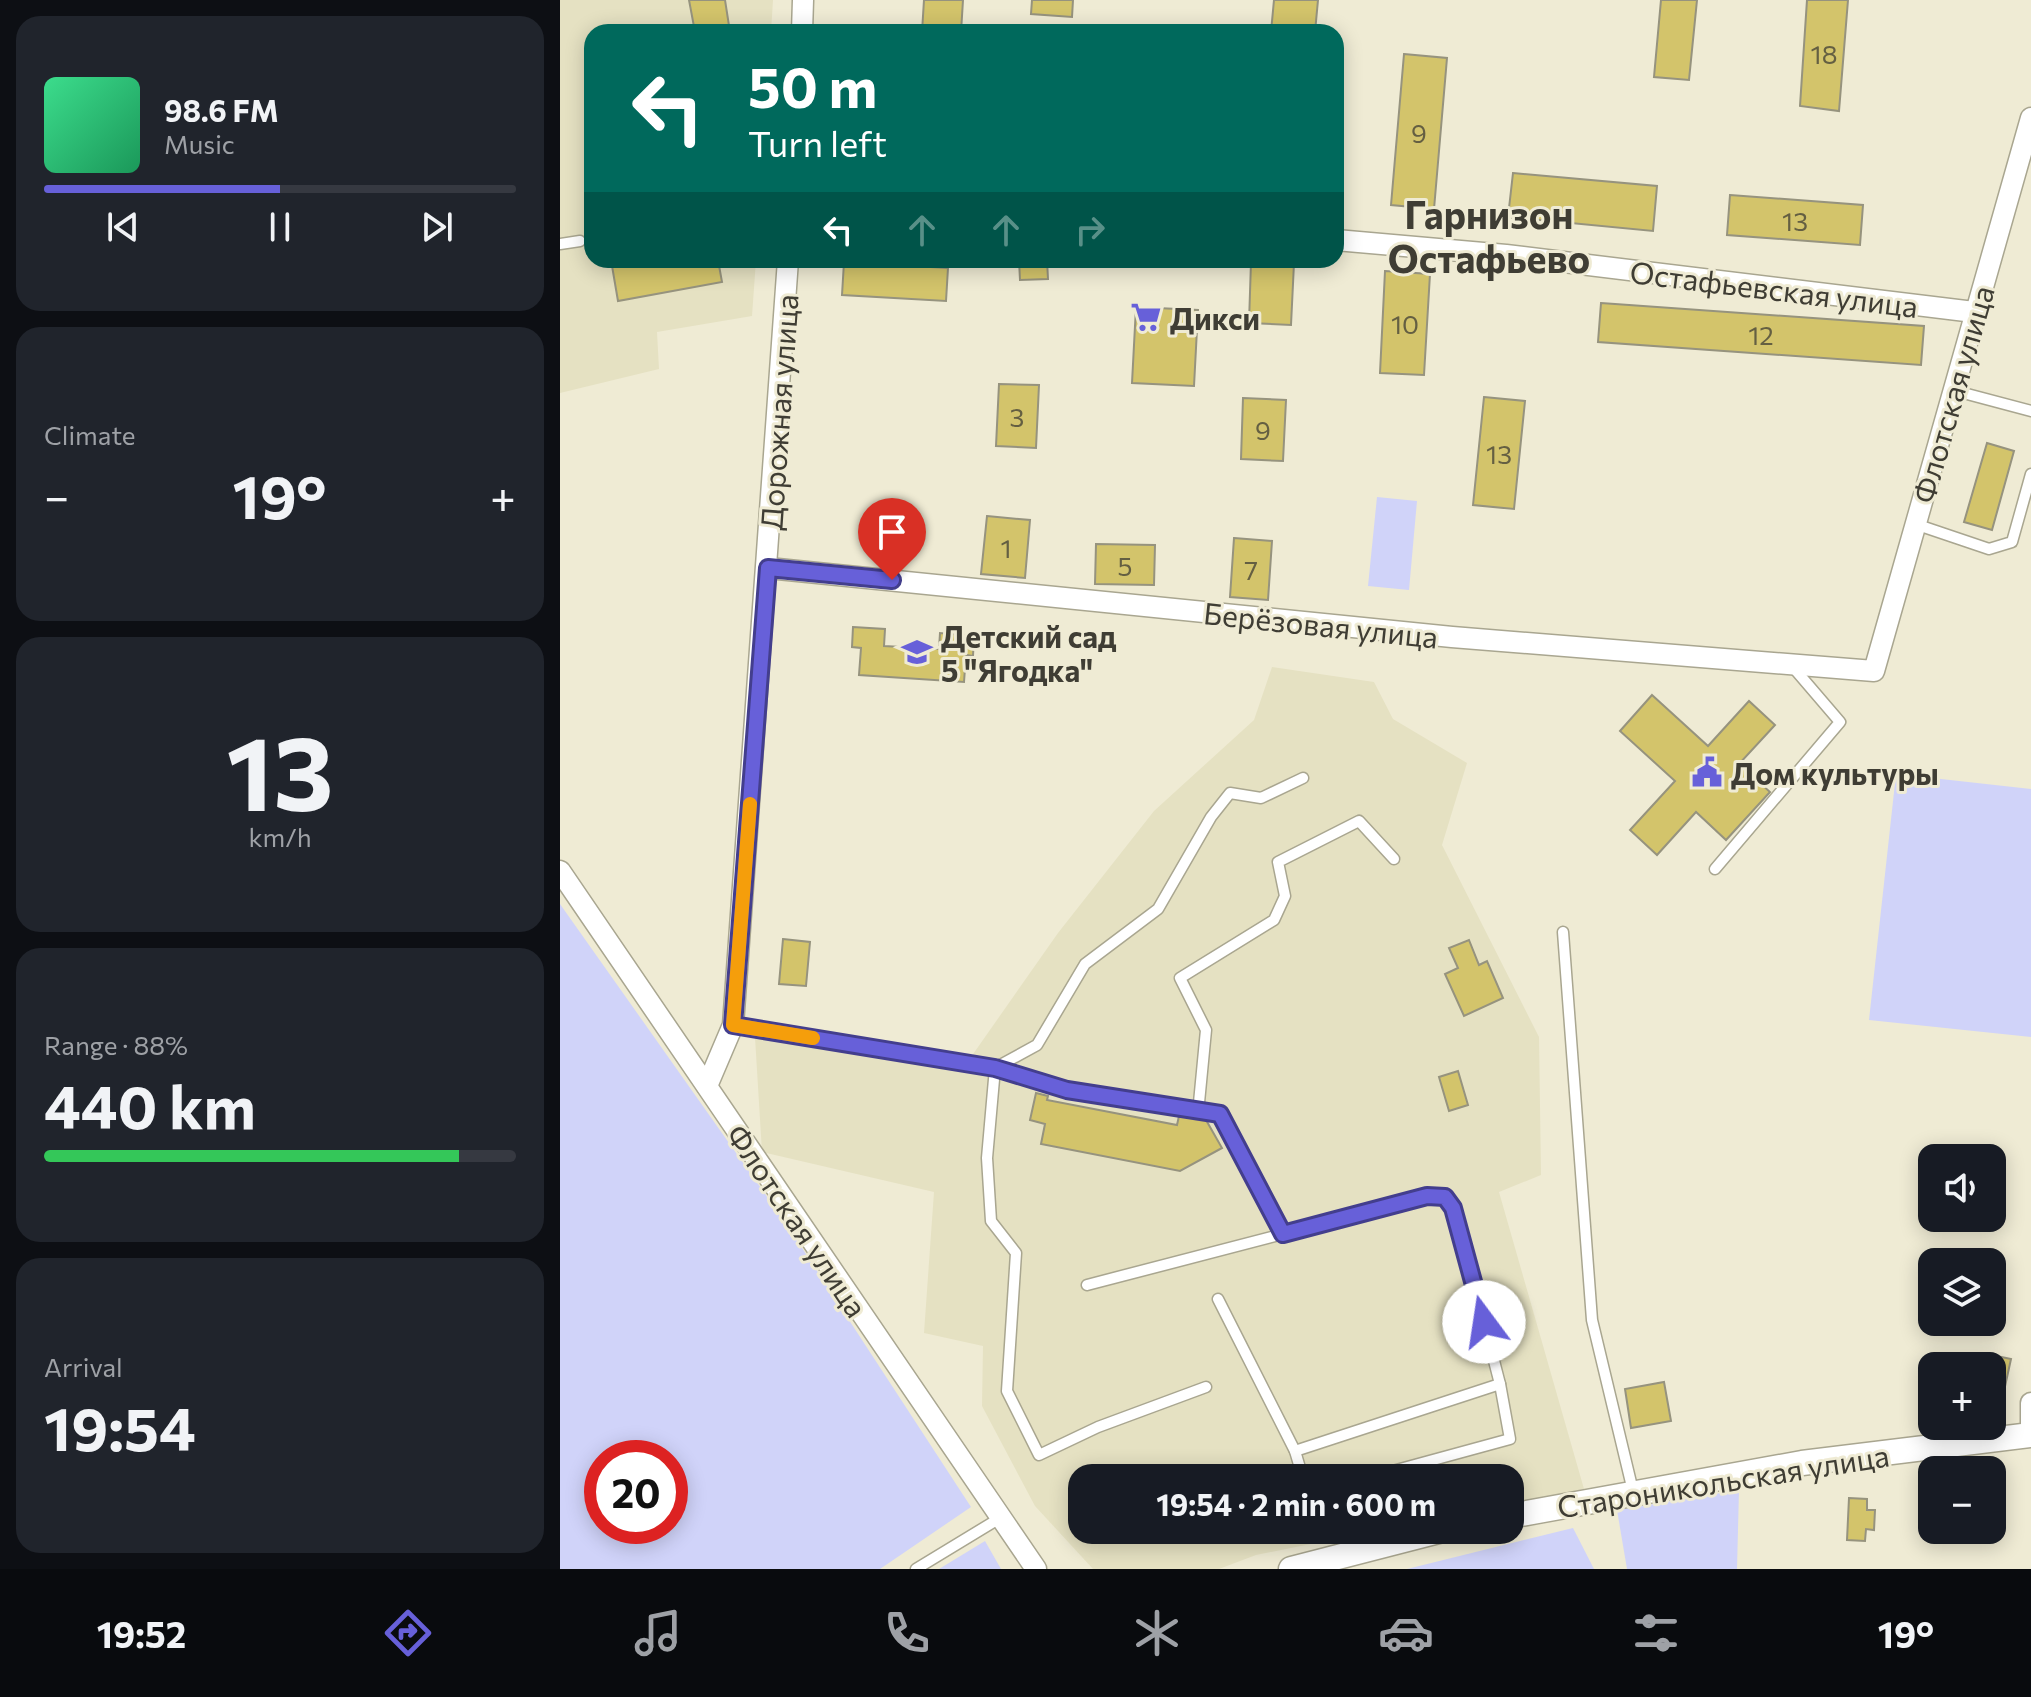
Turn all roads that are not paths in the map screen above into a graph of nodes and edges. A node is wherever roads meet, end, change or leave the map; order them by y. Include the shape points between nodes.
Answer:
1 (803, 0) edge
2 (802, 24) edge
3 (2031, 118) edge
4 (580, 241) dead end
5 (1344, 241) edge
6 (560, 244) edge
7 (787, 268) edge
8 (1974, 312) junction
9 (1952, 390) junction
10 (2031, 411) edge
11 (2031, 474) edge
12 (1915, 524) junction
13 (768, 568) junction
14 (1791, 664) junction
15 (1874, 671) joint
16 (1303, 778) dead end
17 (1394, 859) dead end
18 (1715, 869) dead end
19 (560, 871) edge
20 (1563, 932) dead end
21 (733, 1025) junction
22 (995, 1068) junction
23 (707, 1086) junction
24 (1198, 1113) junction
25 (1283, 1234) junction
26 (1087, 1285) dead end
27 (1218, 1299) dead end
28 (1500, 1384) junction
29 (1206, 1387) dead end
30 (2031, 1403) edge
31 (2031, 1435) edge
32 (1295, 1451) junction
33 (1299, 1464) edge
34 (1418, 1464) edge
35 (1633, 1491) junction
36 (1524, 1513) edge
37 (1000, 1518) junction
38 (1388, 1544) edge
39 (916, 1569) edge
40 (1036, 1569) edge
41 (1291, 1569) edge

1 - 2 street
3 - 8 street, Флотская улица
4 - 6 lane
5 - 8 street, Остафьевская улица via 1506,255
7 - 13 street, Дорожная улица
8 - 9 street, Флотская улица
9 - 10 lane
9 - 12 street, Флотская улица
11 - 12 lane via 2012,542 1989,549
12 - 15 street, Флотская улица
13 - 14 street, Берёзовая улица via 1452,637
13 - 21 street, Дорожная улица
14 - 15 street, Берёзовая улица
14 - 18 lane via 1840,722
16 - 22 lane via 1261,798 1230,793 1158,909 1085,964 1037,1045
17 - 24 lane via 1359,821 1278,862 1285,896 1274,920 1180,978 1206,1030
19 - 23 street, Флотская улица
20 - 35 lane via 1592,1320
21 - 22 lane
21 - 23 street, Дорожная улица
22 - 24 lane via 1067,1090
22 - 29 lane via 987,1158 991,1221 1016,1253 1007,1391 1039,1455
23 - 37 street, Флотская улица
24 - 25 lane via 1220,1114
25 - 26 lane
25 - 28 lane via 1427,1196 1445,1197 1460,1229
27 - 32 lane
28 - 32 lane
28 - 34 lane via 1510,1439
30 - 31 street
31 - 35 street, Староникольская улица via 1802,1463
32 - 33 lane
35 - 36 street, Староникольская улица
37 - 39 lane
37 - 40 street, Флотская улица
38 - 41 street

